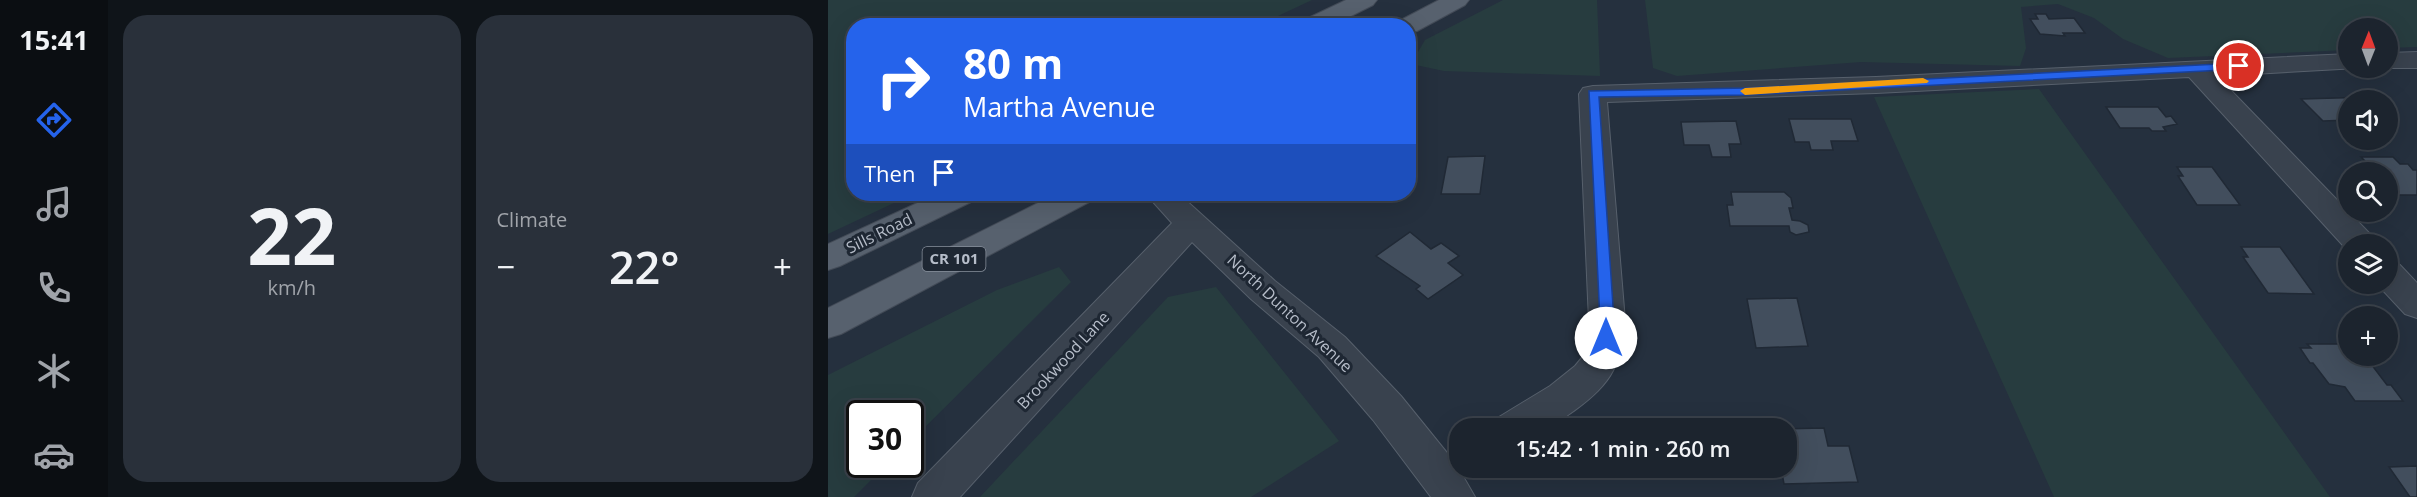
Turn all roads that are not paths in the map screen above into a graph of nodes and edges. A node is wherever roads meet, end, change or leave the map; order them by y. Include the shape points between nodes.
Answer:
1 (1365, 0) edge
2 (1457, 0) edge
3 (1328, 18) edge
4 (1416, 22) edge
5 (2417, 60) edge
6 (2398, 61) edge
7 (2338, 62) edge
8 (2195, 68) junction
9 (947, 201) edge
10 (1066, 201) edge
11 (1169, 201) edge
12 (1192, 222) junction
13 (2351, 234) edge
14 (828, 258) edge
15 (2398, 285) edge
16 (2417, 305) edge
17 (828, 324) edge
18 (1530, 418) edge
19 (1451, 479) edge
20 (933, 497) edge

1 - 3 main road
2 - 4 main road
5 - 6 street
7 - 8 street
8 - 13 street
8 - 18 street via 1746,91 1593,94 1607,321 1602,356 1580,385
9 - 14 main road, Sills Road
10 - 17 main road, CR 101
11 - 12 street, North Dunton Avenue
12 - 19 street, North Dunton Avenue via 1263,290 1332,347
12 - 20 street, Brookwood Lane
15 - 16 street

